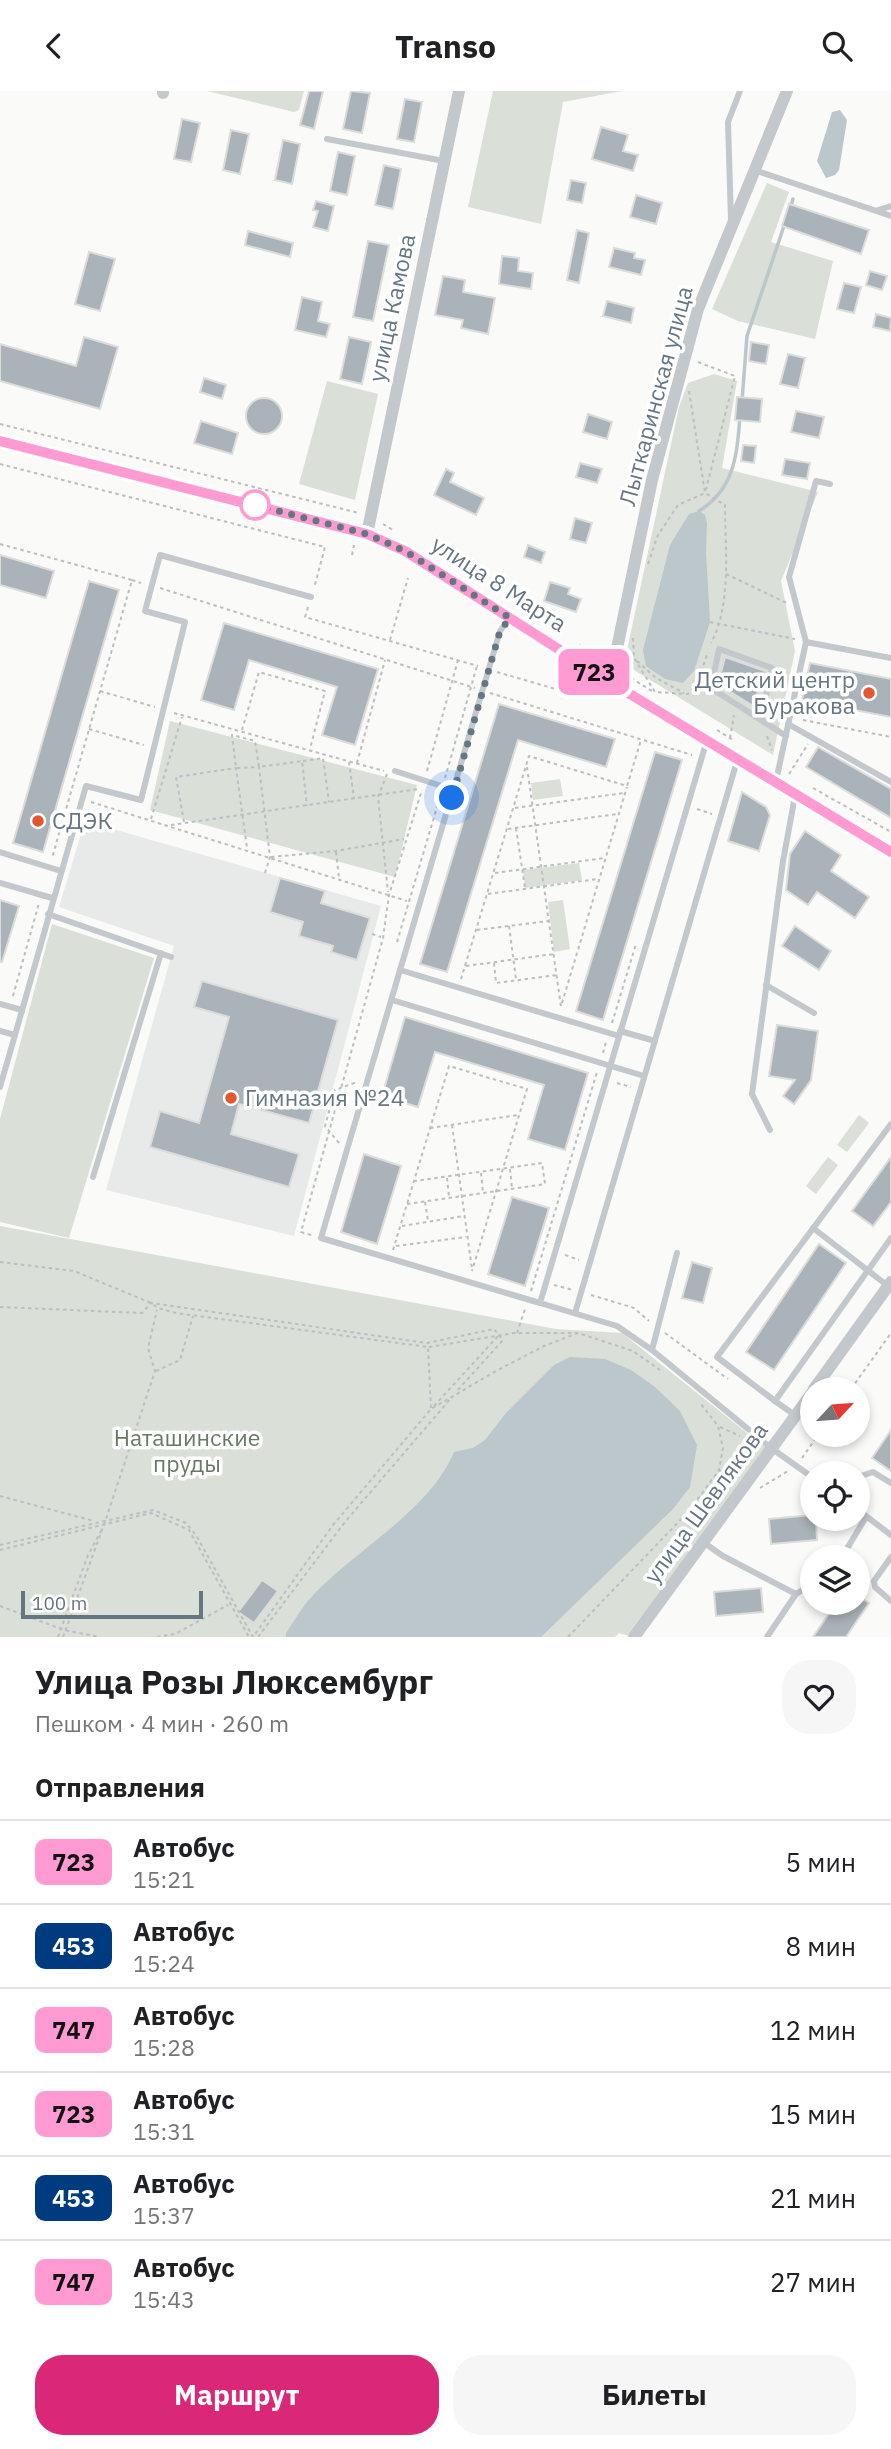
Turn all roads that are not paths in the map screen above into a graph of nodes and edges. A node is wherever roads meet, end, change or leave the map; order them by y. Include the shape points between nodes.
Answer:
1 (459, 91) edge
2 (740, 91) edge
3 (787, 91) edge
4 (327, 139) dead end
5 (444, 161) junction
6 (754, 170) junction
7 (891, 206) edge
8 (876, 211) junction
9 (891, 216) edge
10 (731, 226) junction
11 (0, 441) edge
12 (830, 484) dead end
13 (367, 534) junction
14 (311, 597) road end
15 (510, 618) junction
16 (806, 642) junction
17 (891, 658) edge
18 (610, 682) junction
19 (761, 718) junction
20 (790, 725) junction
21 (708, 733) junction
22 (786, 736) junction
23 (739, 752) junction
24 (395, 771) dead end
25 (778, 776) junction
26 (891, 782) edge
27 (454, 790) junction
28 (796, 795) junction
29 (0, 852) edge
30 (891, 852) edge
31 (61, 871) junction
32 (0, 883) edge
33 (52, 898) junction
34 (48, 914) junction
35 (161, 953) junction
36 (172, 957) dead end
37 (401, 970) junction
38 (766, 985) junction
39 (392, 1000) junction
40 (0, 1004) edge
41 (22, 1010) junction
42 (814, 1013) dead end
43 (0, 1031) edge
44 (620, 1033) junction
45 (15, 1035) junction
46 (655, 1041) junction
47 (610, 1066) junction
48 (644, 1076) junction
49 (0, 1087) edge
50 (890, 1126) edge
51 (770, 1131) dead end
52 (93, 1177) dead end
53 (813, 1228) junction
54 (891, 1238) edge
55 (677, 1252) dead end
56 (868, 1269) junction
57 (890, 1284) edge
58 (540, 1303) junction
59 (575, 1313) junction
60 (652, 1350) junction
61 (823, 1377) edge
62 (775, 1401) junction
63 (800, 1410) edge
64 (796, 1416) junction
65 (772, 1448) junction
66 (800, 1469) edge
67 (870, 1473) edge
68 (891, 1483) edge
69 (870, 1520) edge
70 (891, 1535) edge
71 (703, 1542) junction
72 (891, 1557) edge
73 (800, 1592) edge
74 (796, 1594) junction
75 (891, 1601) edge
76 (634, 1637) edge
77 (767, 1637) edge

1 - 5 street, улица Камова
2 - 10 lane via 728,122
3 - 6 street, Лыткаринская улица
4 - 5 lane
5 - 13 street, улица Камова
6 - 8 lane
6 - 10 street, Лыткаринская улица
7 - 8 lane
8 - 9 lane
10 - 18 street, Лыткаринская улица via 684,358 652,480
11 - 13 street, улица 8 Марта
12 - 16 lane via 816,481 789,577
13 - 15 street, улица 8 Марта via 405,551
14 - 31 lane via 160,555 145,611 185,622 141,800 86,786
15 - 18 street, улица 8 Марта
15 - 27 lane via 500,631
16 - 17 lane
16 - 20 lane
18 - 21 street, улица 8 Марта
19 - 19 lane via 772,668 719,649 710,688
19 - 22 lane
20 - 22 lane
20 - 26 lane
21 - 23 street, улица 8 Марта
21 - 44 lane
22 - 25 lane
23 - 25 street, улица 8 Марта
23 - 46 lane
24 - 27 lane
25 - 28 street, улица 8 Марта
27 - 37 lane
28 - 30 street, улица 8 Марта
28 - 38 lane via 782,861
29 - 31 lane
31 - 33 lane
32 - 33 lane
33 - 34 lane
34 - 35 lane
34 - 41 lane
35 - 36 lane
35 - 52 lane
37 - 39 lane
37 - 44 lane
38 - 42 lane
38 - 51 lane via 752,1094
39 - 47 lane
39 - 58 lane via 321,1238
40 - 41 lane
41 - 45 lane
43 - 45 lane
44 - 46 lane
44 - 47 lane
45 - 49 lane
46 - 48 lane
47 - 48 lane
47 - 58 lane
48 - 59 lane
50 - 53 lane
53 - 56 lane
53 - 62 lane via 718,1357
54 - 56 lane
55 - 60 lane
56 - 57 lane
56 - 62 lane
57 - 61 street, улица Шевлякова
58 - 59 lane
59 - 60 lane via 617,1326
60 - 65 lane
62 - 64 lane
63 - 64 street, улица Шевлякова
64 - 65 street, улица Шевлякова
65 - 66 lane
65 - 71 street, улица Шевлякова
67 - 68 lane
69 - 70 lane
71 - 74 lane
71 - 76 street, улица Шевлякова
72 - 75 lane via 874,1581
73 - 74 lane
74 - 77 lane

